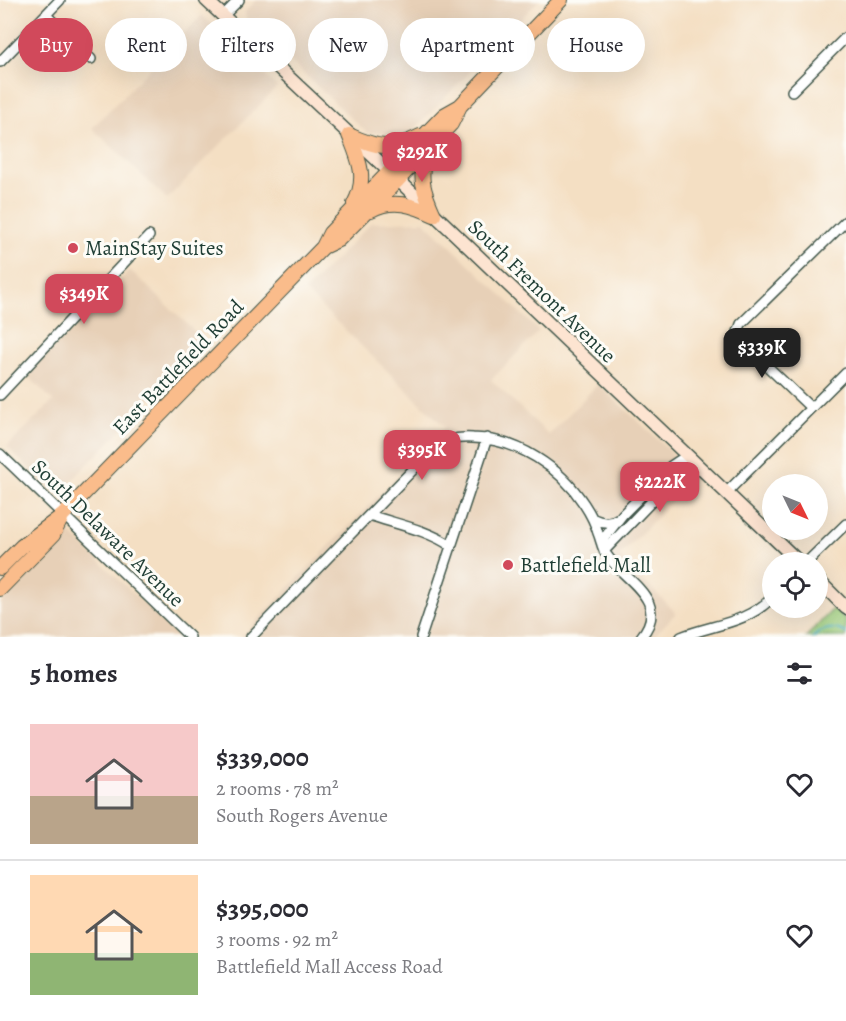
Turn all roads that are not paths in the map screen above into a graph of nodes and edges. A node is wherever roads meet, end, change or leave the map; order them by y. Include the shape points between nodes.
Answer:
1 (60, 0) edge
2 (206, 0) edge
3 (239, 0) edge
4 (561, 0) edge
5 (46, 15) junction
6 (223, 16) junction
7 (49, 18) edge
8 (846, 37) edge
9 (0, 62) edge
10 (792, 91) dead end
11 (349, 135) junction
12 (430, 139) junction
13 (394, 176) junction
14 (355, 215) junction
15 (434, 215) junction
16 (846, 222) edge
17 (149, 236) dead end
18 (846, 373) edge
19 (0, 395) edge
20 (811, 408) junction
21 (487, 438) junction
22 (0, 454) edge
23 (688, 458) junction
24 (726, 493) junction
25 (623, 514) junction
26 (63, 515) junction
27 (369, 515) junction
28 (592, 518) junction
29 (846, 524) edge
30 (451, 546) junction
31 (603, 546) junction
32 (788, 552) edge
33 (817, 552) edge
34 (0, 568) edge
35 (0, 589) edge
36 (828, 590) edge
37 (762, 606) edge
38 (846, 608) edge
39 (190, 637) edge
40 (251, 637) edge
41 (421, 637) edge
42 (641, 637) edge
43 (681, 637) edge

1 - 5 street
2 - 6 main road, South Fremont Avenue
3 - 6 street
4 - 12 main road, East Battlefield Road via 460,106 444,115
5 - 7 street
5 - 9 street
6 - 11 main road, South Fremont Avenue
8 - 10 street
11 - 12 main road via 384,147
11 - 13 main road, South Fremont Avenue
11 - 14 main road via 362,169
12 - 13 main road, East Battlefield Road
12 - 15 main road via 422,177
13 - 14 main road, East Battlefield Road
13 - 15 main road, South Fremont Avenue
14 - 15 main road via 398,203
14 - 26 main road, East Battlefield Road via 338,240 323,247
15 - 23 main road, South Fremont Avenue
16 - 20 street via 741,324 738,332 742,342
17 - 19 street
18 - 20 street
20 - 24 street
21 - 27 street via 464,437 439,445
21 - 28 street via 524,450 550,466
21 - 30 street
22 - 26 street, South Delaware Avenue
23 - 24 main road, South Fremont Avenue
23 - 25 street via 671,466
23 - 31 street via 680,472
24 - 32 main road, South Fremont Avenue
25 - 28 street via 607,523
25 - 31 street
26 - 34 main road, East Battlefield Road
26 - 35 main road, East Battlefield Road via 52,535
26 - 39 street, South Delaware Avenue
27 - 30 street
27 - 40 street
28 - 31 street
29 - 33 street
30 - 41 street
31 - 42 street via 610,560 639,588 650,608 647,629
36 - 38 main road
37 - 43 street via 738,620

